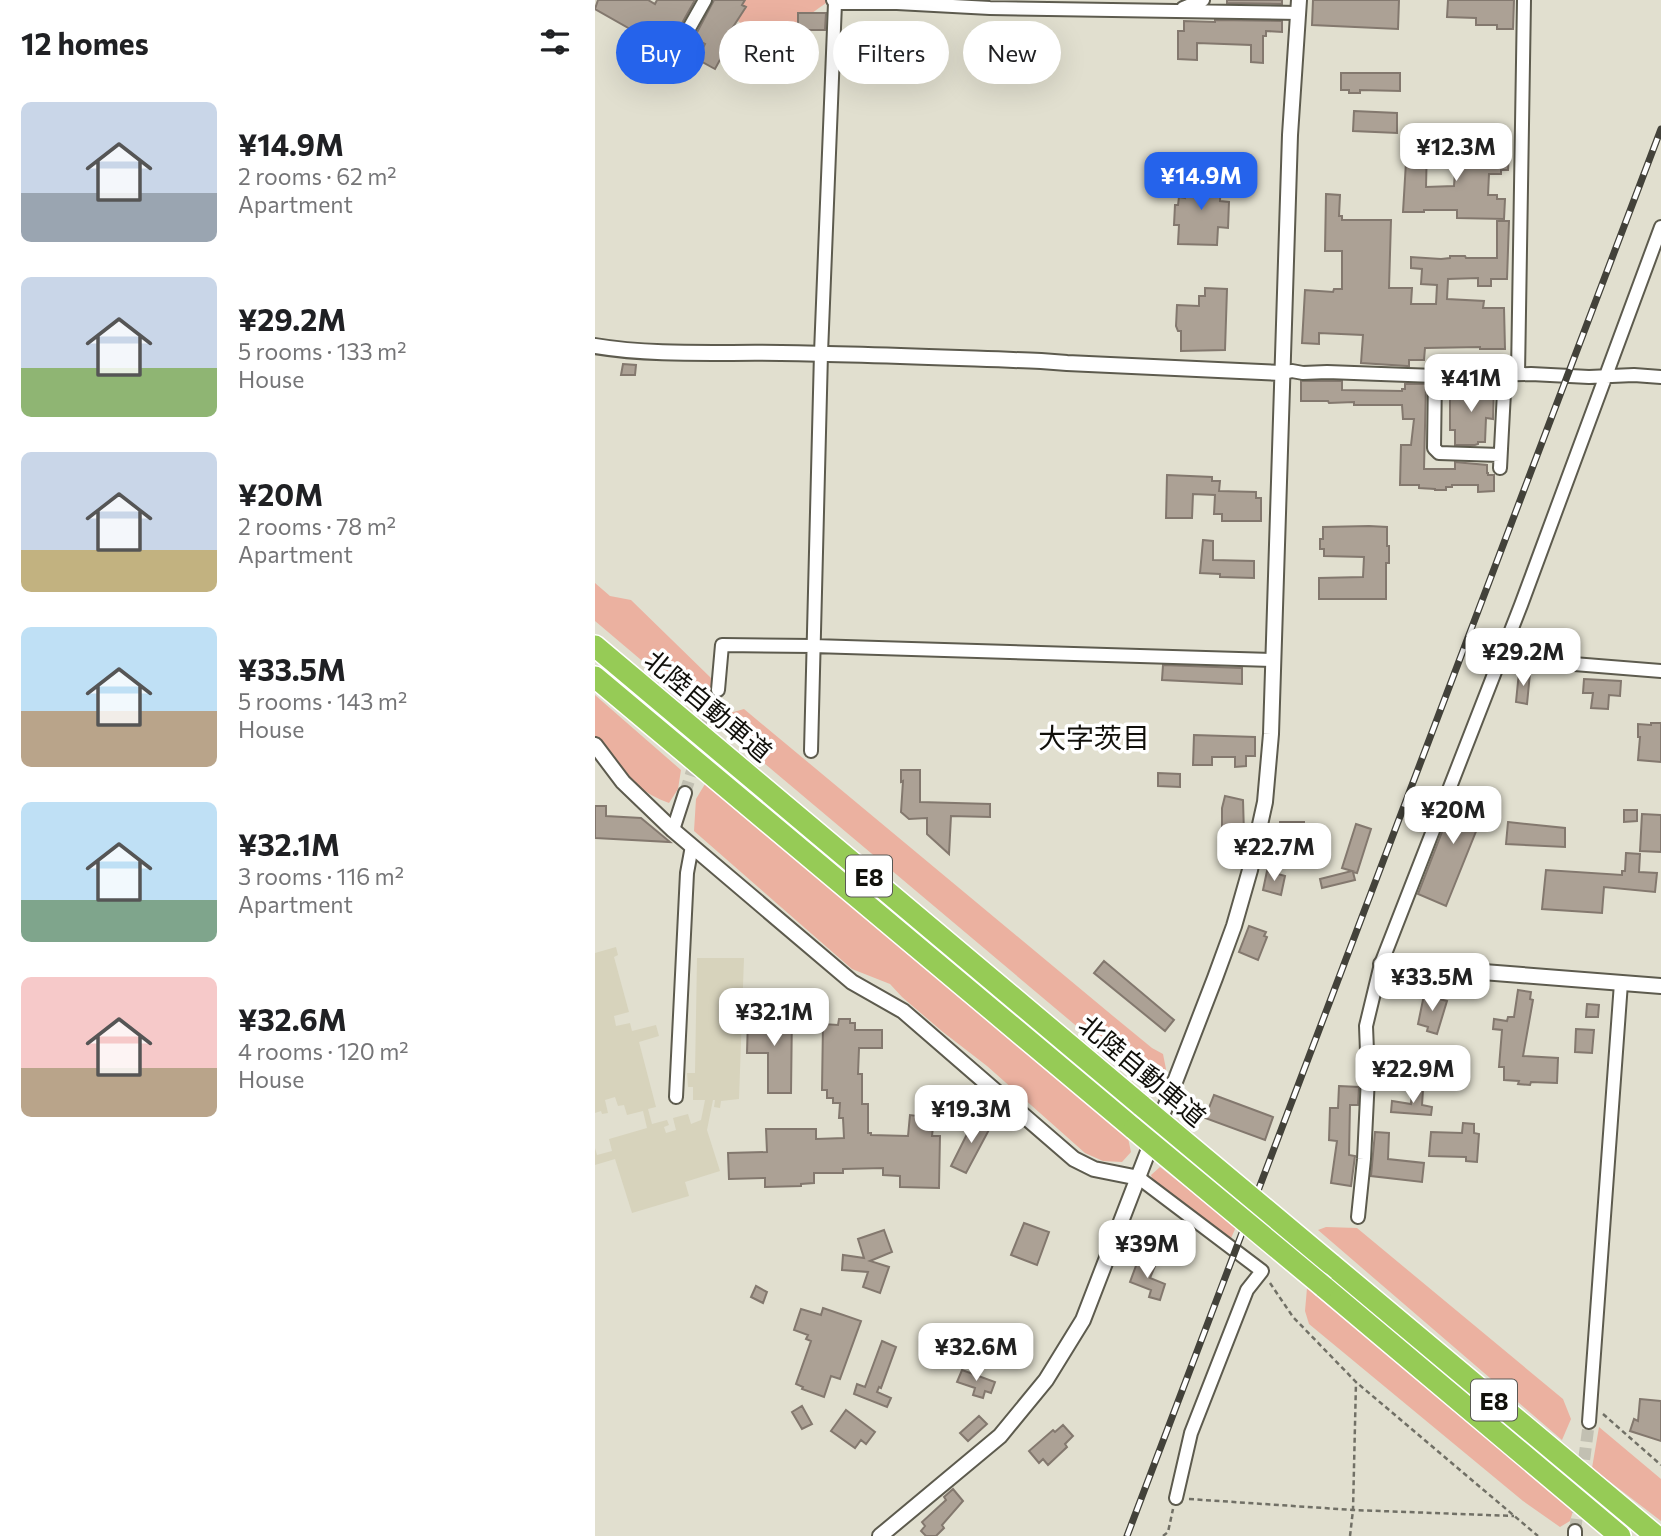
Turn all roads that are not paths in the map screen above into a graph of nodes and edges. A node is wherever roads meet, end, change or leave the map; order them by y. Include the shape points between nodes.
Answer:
1 (705, 0) edge
2 (1203, 0) edge
3 (1524, 0) edge
4 (834, 1) edge
5 (858, 1) edge
6 (952, 3) edge
7 (1048, 5) edge
8 (1142, 5) edge
9 (1299, 7) edge
10 (1176, 11) junction
11 (693, 21) edge
12 (1661, 227) edge
13 (595, 346) edge
14 (821, 354) junction
15 (1282, 373) junction
16 (1511, 374) junction
17 (1605, 375) junction
18 (1435, 376) junction
19 (1661, 377) edge
20 (595, 646) edge
21 (813, 646) junction
22 (1500, 658) junction
23 (1273, 660) junction
24 (1661, 671) edge
25 (595, 677) edge
26 (718, 690) tunnel mouth
27 (595, 746) edge
28 (811, 751) dead end
29 (685, 793) tunnel mouth
30 (673, 830) junction
31 (692, 846) junction
32 (1381, 964) junction
33 (1621, 983) junction
34 (1661, 986) edge
35 (676, 1097) dead end
36 (1139, 1178) junction
37 (1359, 1217) dead end
38 (1590, 1422) tunnel mouth
39 (1176, 1498) road end
40 (880, 1536) edge
41 (1620, 1536) edge
42 (1656, 1536) edge

1 - 11 street
2 - 10 street
3 - 16 street
4 - 5 street
4 - 14 street
5 - 6 street
6 - 7 street
7 - 8 street
8 - 10 street
9 - 10 street
9 - 15 street
12 - 17 street
13 - 14 street via 690,353
14 - 15 street
14 - 21 street
15 - 18 street
15 - 23 street
16 - 17 street
16 - 18 street
16 - 18 street via 1500,461 1439,453 1434,448
17 - 19 street
17 - 22 street
20 - 42 highway, 北陸自動車道 / E8, bridge
21 - 23 street
21 - 26 street via 722,645
21 - 28 street
22 - 24 street
22 - 32 street
23 - 36 street via 1265,802 1250,870
25 - 41 highway, 北陸自動車道 / E8, bridge
27 - 30 street via 623,782
29 - 30 street
30 - 31 street
31 - 35 street
31 - 36 street via 852,982 903,1011 1074,1158 1094,1168
32 - 33 street
32 - 37 street via 1366,1026 1368,1077
33 - 34 street
33 - 38 street
36 - 39 street via 1262,1271 1247,1290 1191,1433
36 - 40 street via 1083,1320 1046,1381 999,1436

